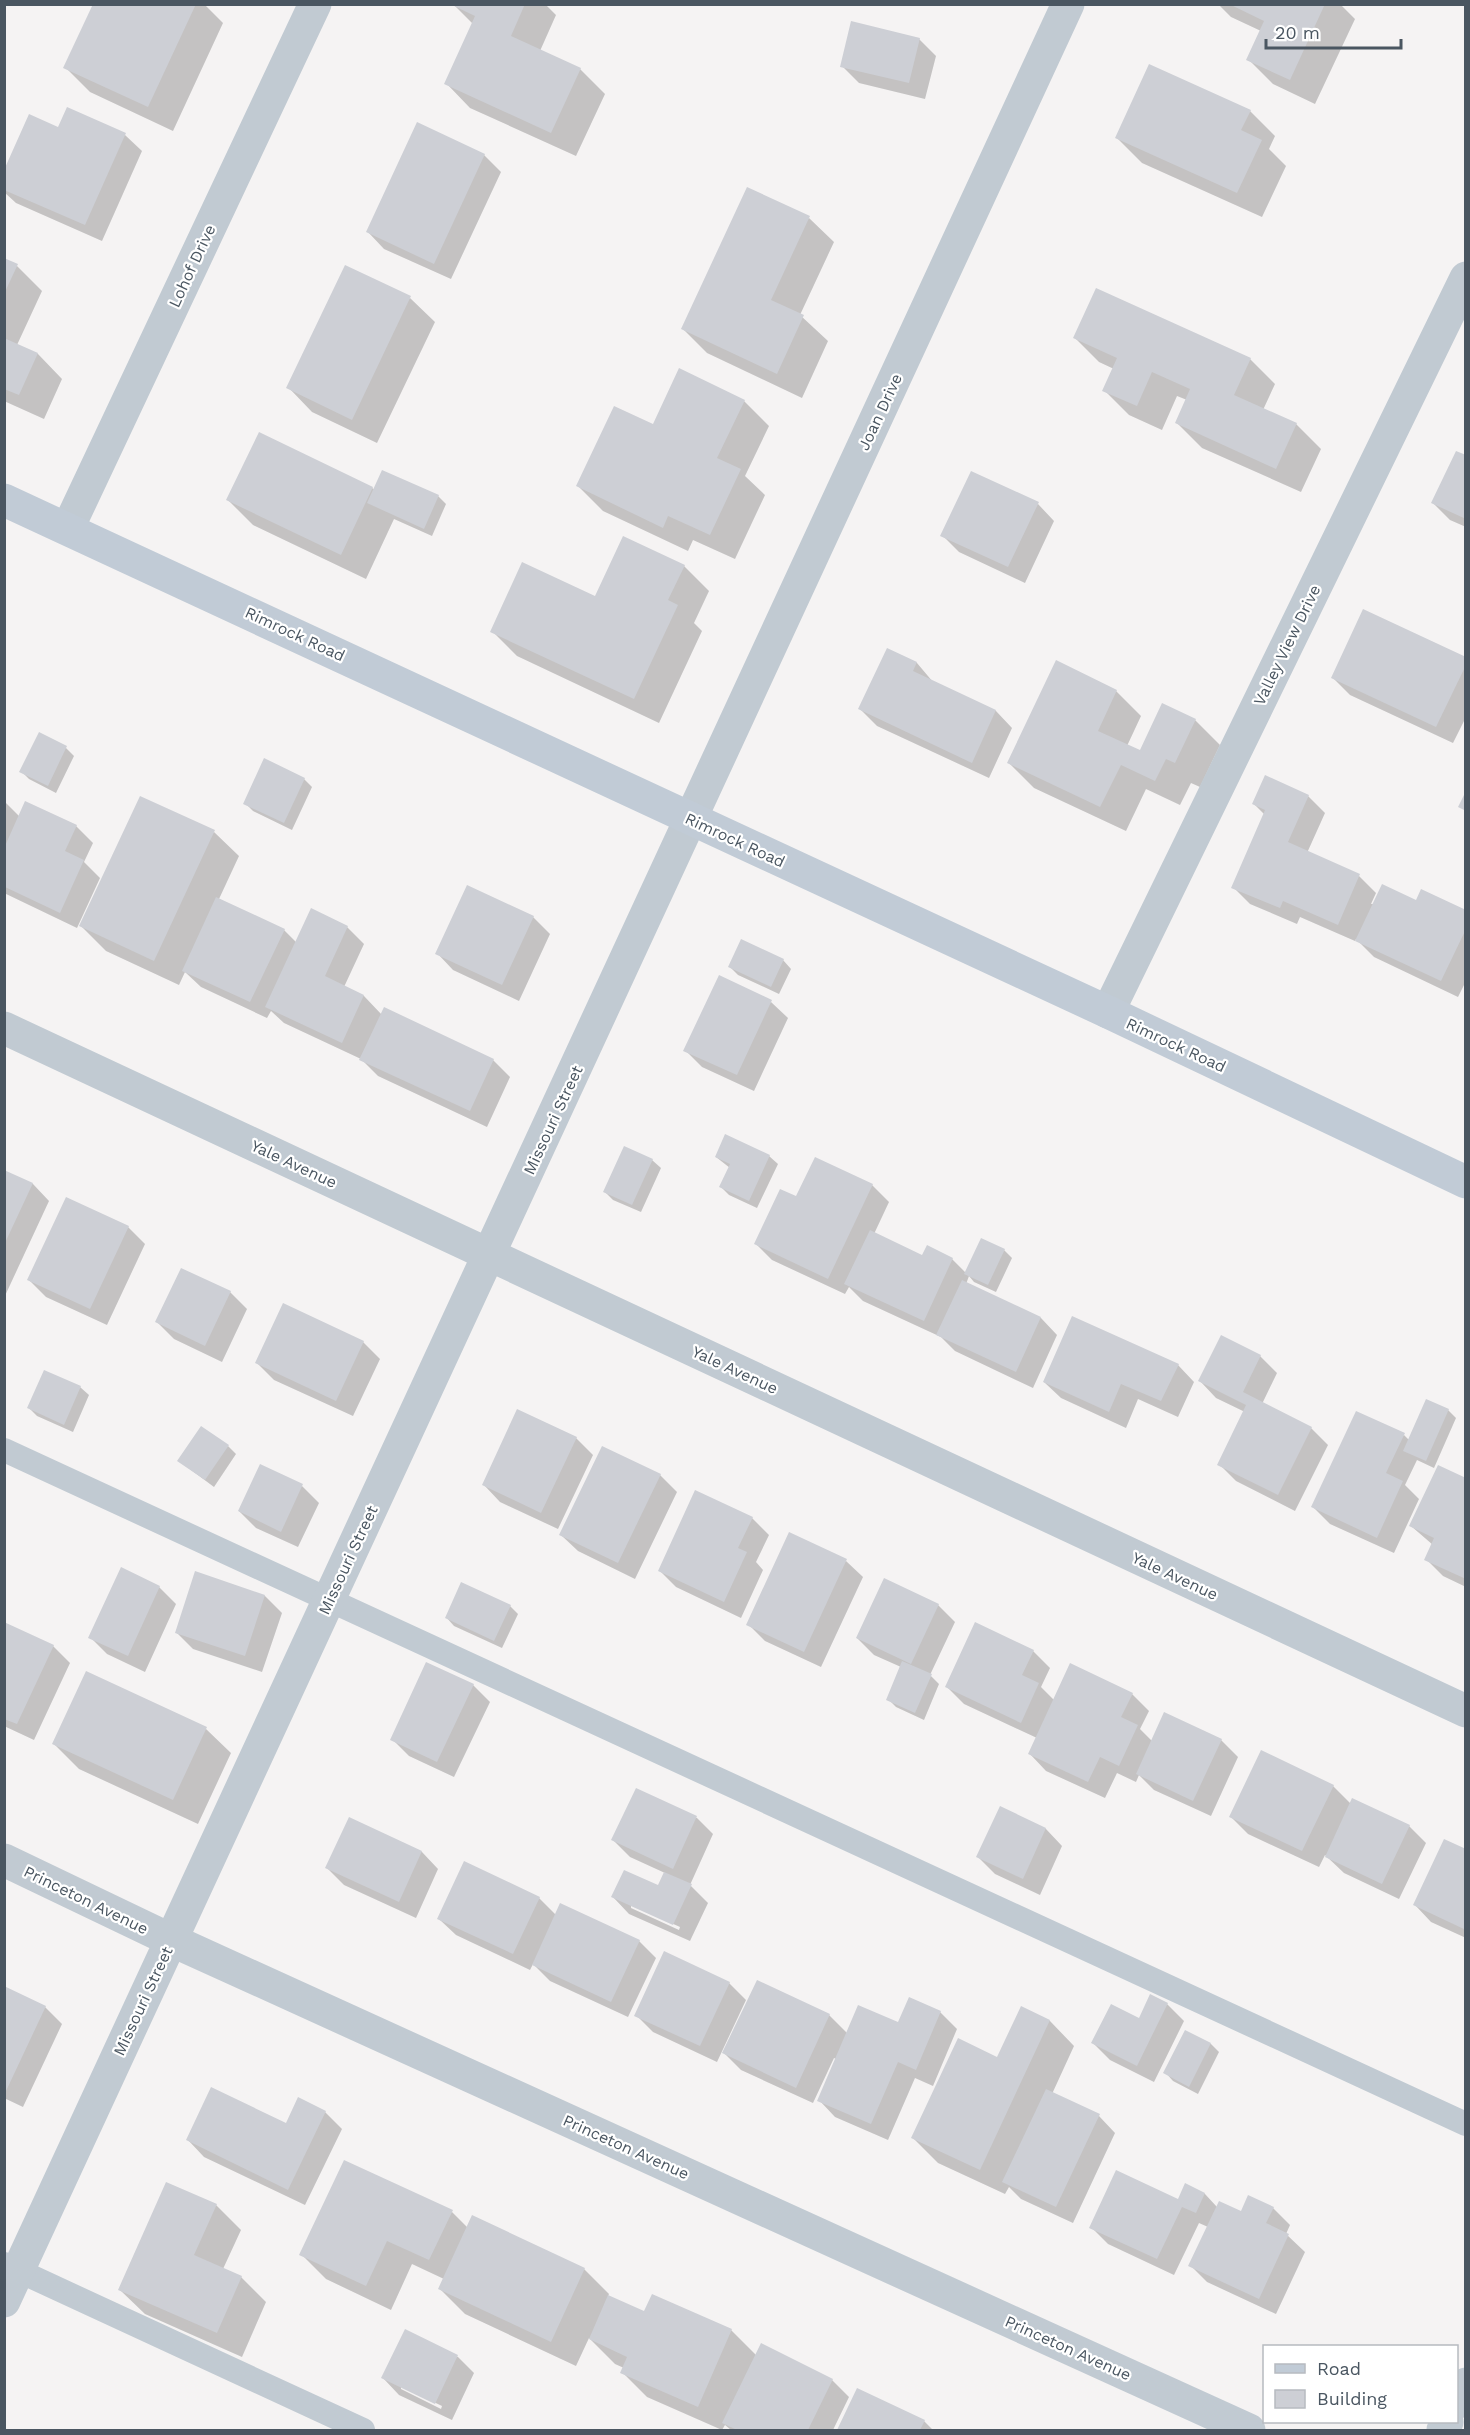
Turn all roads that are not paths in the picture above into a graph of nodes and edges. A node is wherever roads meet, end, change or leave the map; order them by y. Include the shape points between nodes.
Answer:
1 (315, 4) edge
2 (1068, 4) edge
3 (1466, 278) edge
4 (4, 500) edge
5 (68, 528) junction
6 (691, 819) junction
7 (1108, 1012) junction
8 (4, 1028) edge
9 (1466, 1182) edge
10 (490, 1256) junction
11 (4, 1450) edge
12 (329, 1601) junction
13 (1466, 1711) edge
14 (4, 1860) edge
15 (171, 1940) junction
16 (1466, 2124) edge
17 (11, 2267) edge
18 (4, 2301) edge
19 (1466, 2384) edge
20 (1458, 2399) edge
21 (363, 2430) edge
22 (1249, 2430) edge

1 - 5 street, Lohof Drive
2 - 6 street, Joan Drive
3 - 7 street, Valley View Drive
4 - 5 main road, Rimrock Road
5 - 6 main road, Rimrock Road
6 - 7 main road, Rimrock Road
6 - 10 street, Missouri Street
7 - 9 main road, Rimrock Road
8 - 10 street, Yale Avenue
10 - 12 street, Missouri Street
10 - 13 street, Yale Avenue
11 - 12 lane
12 - 15 street, Missouri Street
12 - 16 lane
14 - 15 street, Princeton Avenue
15 - 17 street, Missouri Street
15 - 22 street, Princeton Avenue
17 - 18 street, Missouri Street
17 - 21 lane
19 - 20 street

